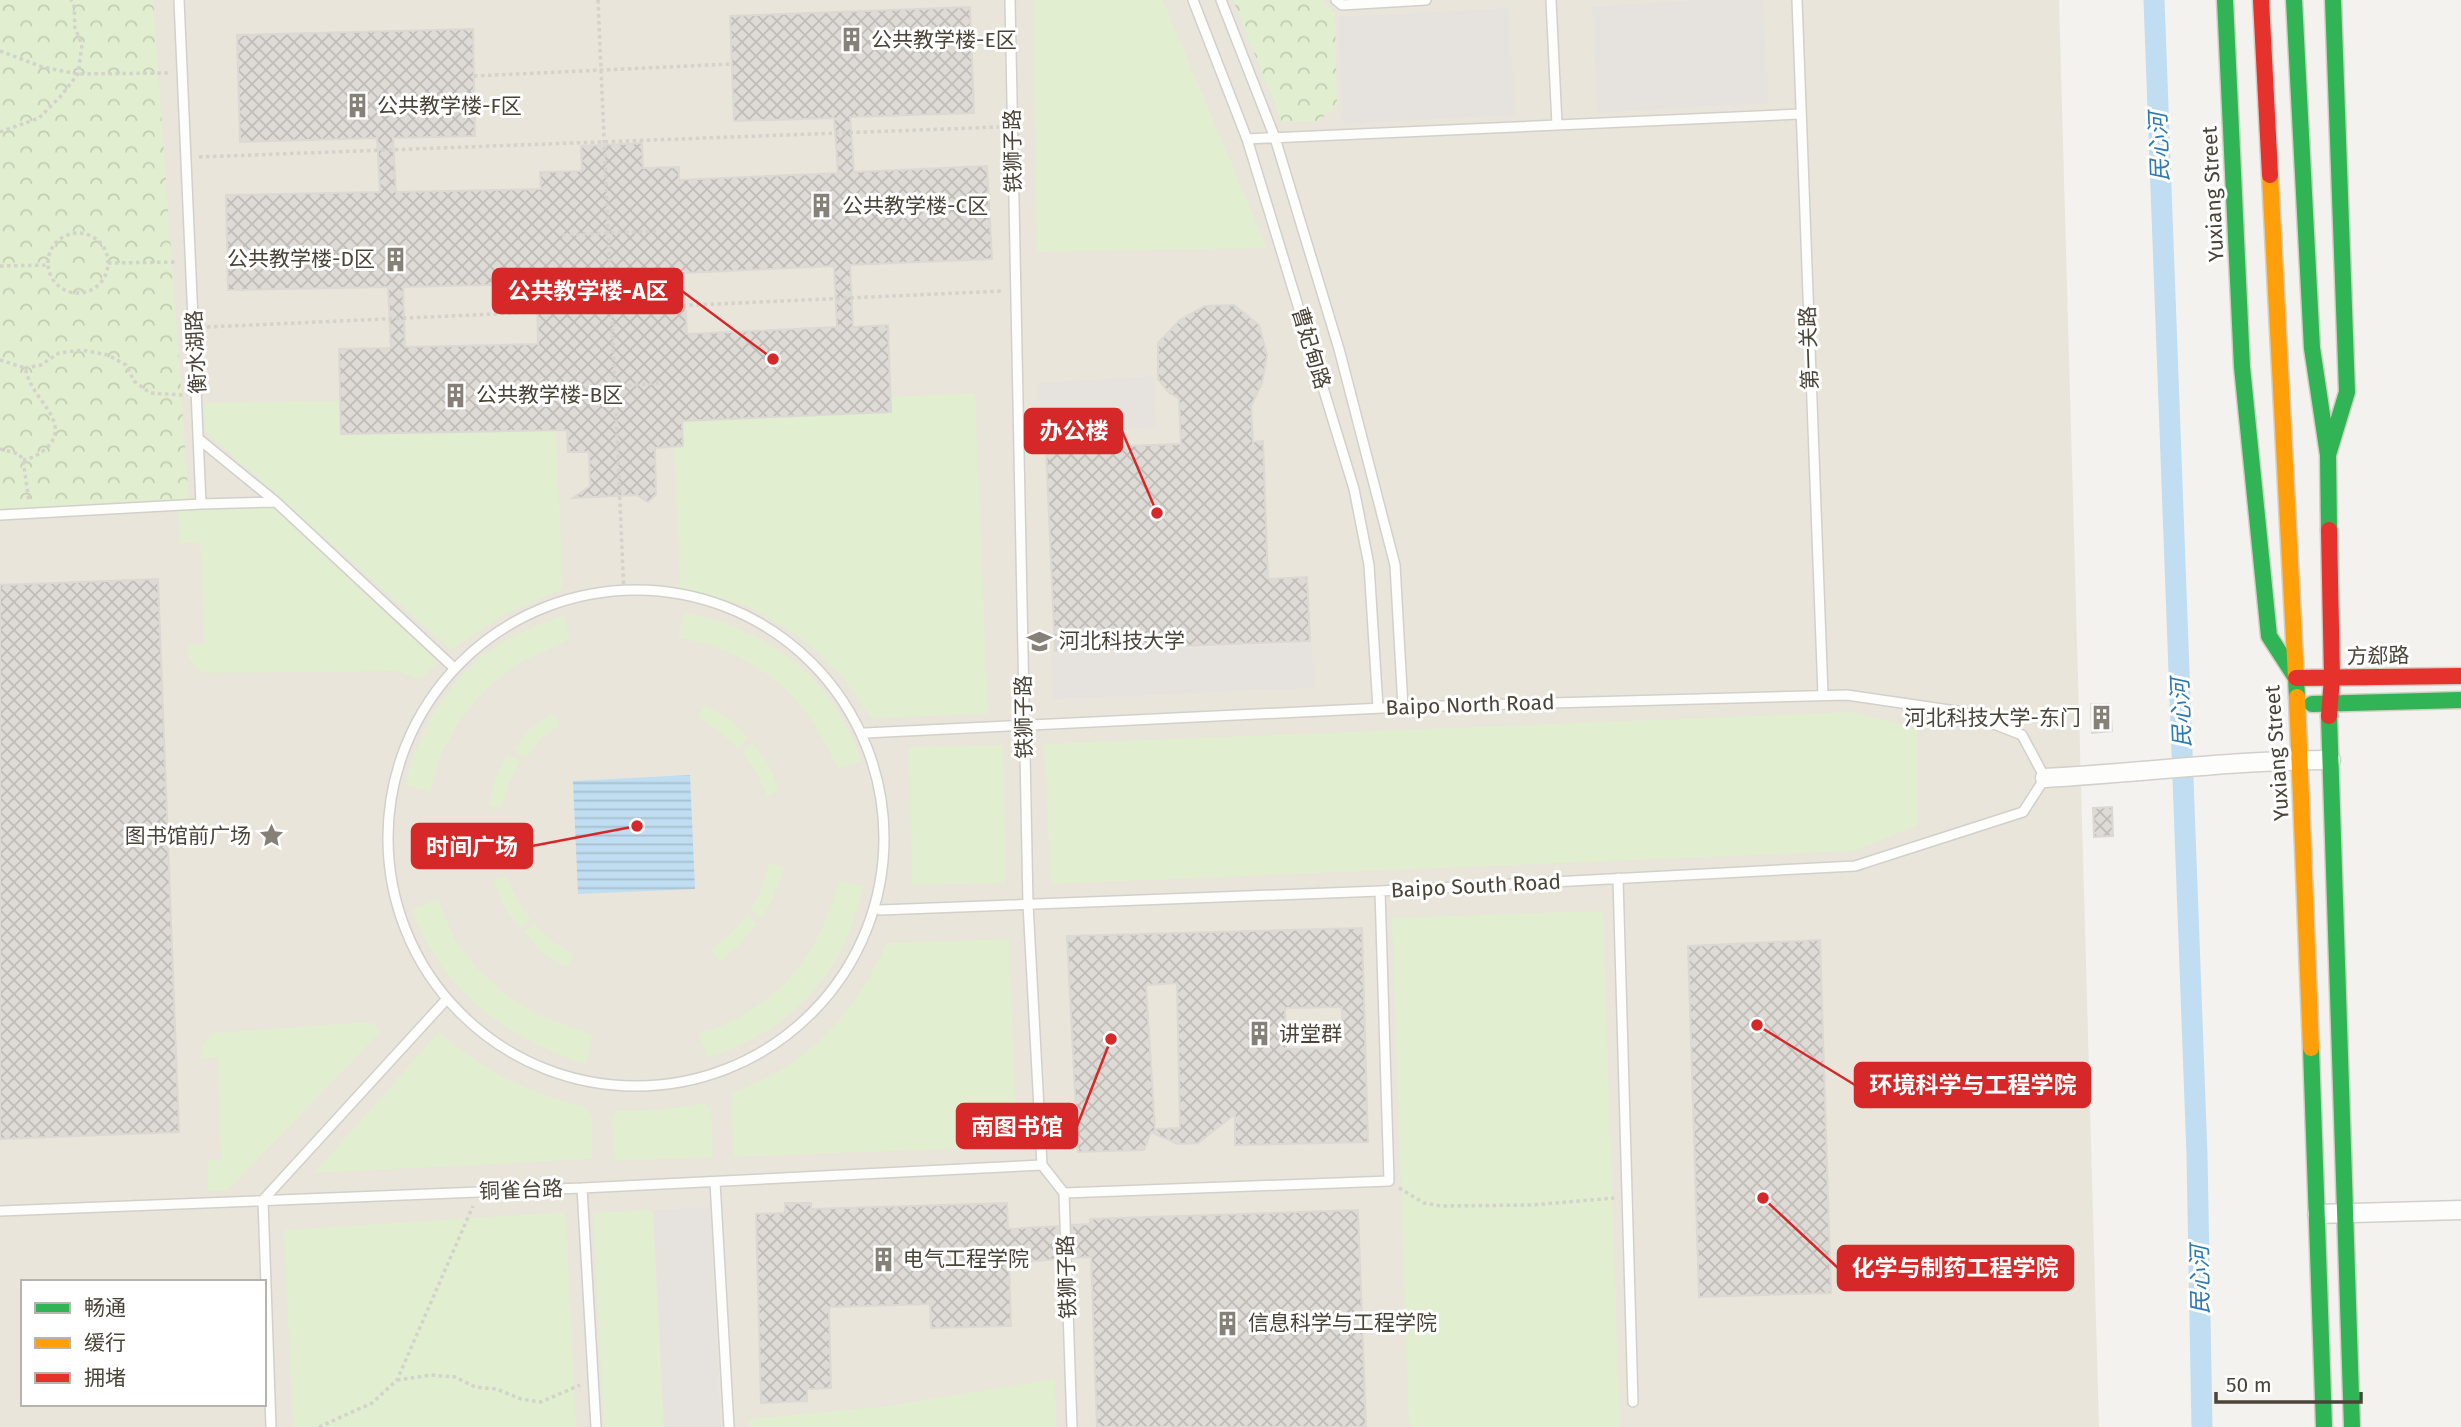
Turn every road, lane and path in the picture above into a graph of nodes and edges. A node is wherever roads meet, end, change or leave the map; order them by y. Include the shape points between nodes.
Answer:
1 (71, 0) edge
2 (179, 0) edge
3 (598, 0) edge
4 (1010, 0) edge
5 (1193, 0) edge
6 (1221, 0) edge
7 (1336, 0) edge
8 (1426, 0) edge
9 (1550, 0) edge
10 (1797, 0) edge
11 (2225, 0) edge
12 (2261, 0) edge
13 (2294, 0) edge
14 (2333, 0) edge
15 (0, 51) edge
16 (732, 64) dead end
17 (601, 71) junction
18 (182, 73) junction
19 (78, 74) junction
20 (474, 76) dead end
21 (1800, 114) junction
22 (1557, 125) junction
23 (1013, 127) junction
24 (0, 132) edge
25 (1275, 138) junction
26 (1247, 139) junction
27 (605, 142) junction
28 (186, 157) junction
29 (656, 231) dead end
30 (609, 233) junction
31 (562, 235) dead end
32 (191, 261) junction
33 (108, 263) junction
34 (48, 265) junction
35 (0, 266) edge
36 (1016, 291) junction
37 (612, 309) junction
38 (194, 328) junction
39 (0, 360) edge
40 (25, 368) junction
41 (659, 383) dead end
42 (615, 386) junction
43 (572, 388) dead end
44 (198, 394) junction
45 (200, 440) junction
46 (0, 449) edge
47 (2328, 455) junction
48 (23, 460) junction
49 (276, 502) junction
50 (201, 504) junction
51 (30, 513) junction
52 (0, 515) edge
53 (624, 595) junction
54 (452, 666) junction
55 (2461, 676) edge
56 (2296, 678) junction
57 (2332, 678) junction
58 (1823, 695) junction
59 (2461, 700) edge
60 (2329, 704) junction
61 (2297, 705) junction
62 (1403, 707) junction
63 (1378, 708) junction
64 (1024, 724) junction
65 (865, 733) junction
66 (2301, 760) junction
67 (2331, 760) junction
68 (2045, 778) junction
69 (1618, 878) junction
70 (1380, 891) junction
71 (1028, 904) junction
72 (880, 910) junction
73 (445, 1001) junction
74 (1042, 1165) junction
75 (1389, 1181) junction
76 (715, 1182) junction
77 (582, 1188) junction
78 (479, 1192) junction
79 (1064, 1193) junction
80 (1627, 1197) junction
81 (263, 1200) junction
82 (2461, 1210) edge
83 (0, 1211) edge
84 (2345, 1213) junction
85 (2317, 1214) junction
86 (266, 1280) edge
87 (266, 1285) edge
88 (397, 1380) junction
89 (593, 1380) junction
90 (1633, 1402) dead end
91 (271, 1427) edge
92 (319, 1427) edge
93 (596, 1427) edge
94 (729, 1427) edge
95 (1072, 1427) edge
96 (2324, 1427) edge
97 (2352, 1427) edge

1 - 19 path via 82,45
2 - 18 lane, 衡水湖路
3 - 17 path
4 - 23 lane, 铁狮子路
5 - 26 lane, 曹妃甸路
6 - 25 lane, 曹妃甸路
7 - 8 lane via 1342,5
9 - 22 lane
10 - 21 lane, 第一关路
11 - 56 main road, Yuxiang Street via 2242,367 2269,636
12 - 56 main road
13 - 47 main road via 2312,348
14 - 47 main road via 2347,392
15 - 19 path
16 - 17 path
17 - 20 path
17 - 27 path
18 - 19 path
18 - 28 lane, 衡水湖路
19 - 24 path via 39,118
21 - 22 lane
21 - 58 lane, 第一关路
22 - 25 lane
23 - 27 path
23 - 36 lane, 铁狮子路
25 - 26 lane
25 - 62 lane, 曹妃甸路 via 1339,349 1395,565
26 - 63 lane, 曹妃甸路 via 1354,489 1369,565
27 - 28 path
27 - 30 path
28 - 32 lane, 衡水湖路
29 - 30 path
30 - 31 path
30 - 37 path
32 - 33 path
32 - 38 lane, 衡水湖路
33 - 34 path via 102,282 84,293 56,284
33 - 34 path via 96,239 78,234 60,240
34 - 35 path
36 - 37 path
36 - 64 lane, 铁狮子路
37 - 38 path
37 - 42 path
38 - 44 lane, 衡水湖路
39 - 40 path
40 - 44 path via 41,365 59,353 82,350 108,355 126,365 134,381 150,393
40 - 48 path via 56,425 52,444 34,458
41 - 42 path
42 - 43 path
42 - 53 path
44 - 45 lane, 衡水湖路
45 - 49 lane
45 - 50 lane, 衡水湖路
46 - 48 path via 19,454
47 - 57 main road
48 - 51 path
49 - 50 lane
49 - 54 lane
50 - 51 lane
51 - 52 lane
53 - 54 lane via 562,602 498,634
53 - 65 lane via 644,592 726,606 792,643 845,702
54 - 73 lane via 418,713 393,767 383,851 404,938
55 - 57 main road, 方郄路
56 - 57 main road, 方郄路
56 - 61 main road, Yuxiang Street
57 - 60 main road
58 - 62 lane, Baipo North Road
58 - 68 lane, Baipo North Road via 1963,712 2022,735
59 - 60 main road
60 - 61 main road
60 - 67 main road
61 - 66 main road, Yuxiang Street
62 - 63 lane, Baipo North Road
63 - 64 lane, Baipo North Road
64 - 65 lane, Baipo North Road
64 - 71 lane, 铁狮子路
65 - 72 lane via 886,794
66 - 67 street
66 - 68 street
66 - 85 main road, Yuxiang Street
67 - 84 main road
68 - 69 lane, Baipo South Road via 2023,812 1855,866
69 - 70 lane, Baipo South Road
69 - 80 lane
70 - 71 lane, Baipo South Road
70 - 75 lane
71 - 72 lane, Baipo South Road
71 - 74 lane, 铁狮子路
72 - 73 lane via 825,1002 766,1049 694,1080 613,1085 543,1067 490,1036
73 - 81 lane
74 - 76 lane, 铜雀台路
74 - 79 lane
75 - 79 lane
75 - 80 path via 1424,1203 1441,1206
76 - 77 lane, 铜雀台路
76 - 94 lane
77 - 78 lane, 铜雀台路
77 - 89 lane
78 - 81 lane, 铜雀台路
78 - 88 path
79 - 95 lane, 铁狮子路
80 - 90 lane
81 - 83 lane, 铜雀台路
81 - 86 lane
82 - 84 street
84 - 85 street
84 - 97 main road
85 - 96 main road, Yuxiang Street
87 - 91 lane
88 - 89 path via 455,1377 475,1387 541,1402
88 - 92 path via 372,1403
89 - 93 lane

